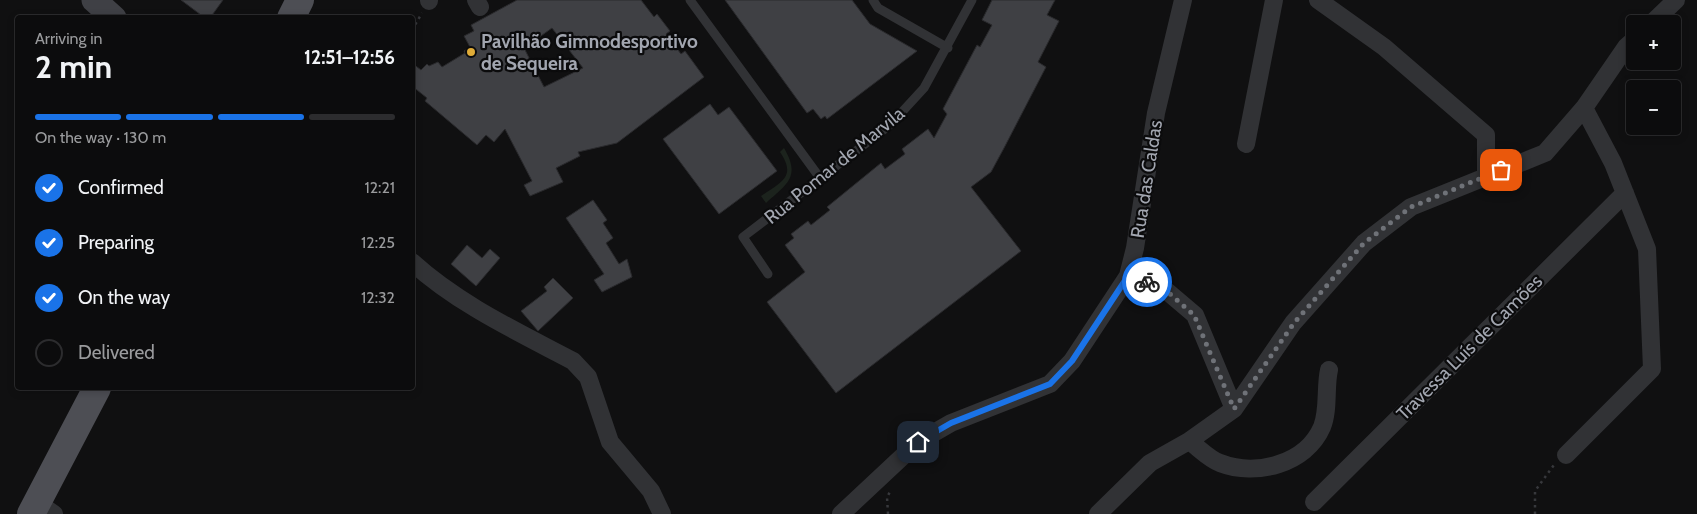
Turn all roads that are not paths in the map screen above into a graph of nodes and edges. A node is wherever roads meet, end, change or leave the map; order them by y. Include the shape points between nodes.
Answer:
1 (94, 0) edge
2 (300, 0) edge
3 (690, 0) edge
4 (873, 0) edge
5 (972, 0) edge
6 (1183, 0) edge
7 (1274, 0) edge
8 (1318, 0) edge
9 (1676, 0) edge
10 (111, 15) edge
11 (292, 15) edge
12 (1660, 15) edge
13 (1626, 47) edge
14 (948, 48) junction
15 (1584, 108) junction
16 (1246, 144) dead end
17 (1486, 175) junction
18 (820, 178) junction
19 (1625, 193) junction
20 (415, 264) edge
21 (768, 274) dead end
22 (1128, 276) junction
23 (1329, 370) dead end
24 (96, 390) edge
25 (1234, 409) junction
26 (1189, 441) junction
27 (1566, 455) road end
28 (1314, 502) dead end
29 (40, 510) edge
30 (662, 514) edge
31 (841, 514) edge
32 (1098, 514) edge

1 - 10 street
2 - 11 main road
3 - 18 lane
4 - 14 lane via 878,8
5 - 14 lane, Rua Pomar de Marvila
6 - 22 street, Rua das Caldas via 1156,113
7 - 16 street
8 - 17 street via 1384,47 1486,135
9 - 12 street
13 - 15 street
14 - 18 lane, Rua Pomar de Marvila via 924,88 890,125
15 - 17 street via 1545,153
15 - 19 street
17 - 25 street via 1411,207 1364,243 1294,323
18 - 21 lane, Rua Pomar de Marvila via 744,237
19 - 27 street via 1647,249 1652,369
19 - 28 street, Travessa Luís de Camões
20 - 30 street via 439,284 504,325 581,368 588,377 610,442 651,491
22 - 25 street via 1162,287 1194,315
22 - 31 street, Rua das Caldas via 1072,361 1050,384 951,423 918,442
23 - 26 street via 1322,426 1311,444 1298,456 1254,470 1237,468 1218,463
24 - 29 main road
25 - 26 street
26 - 32 street via 1150,463

